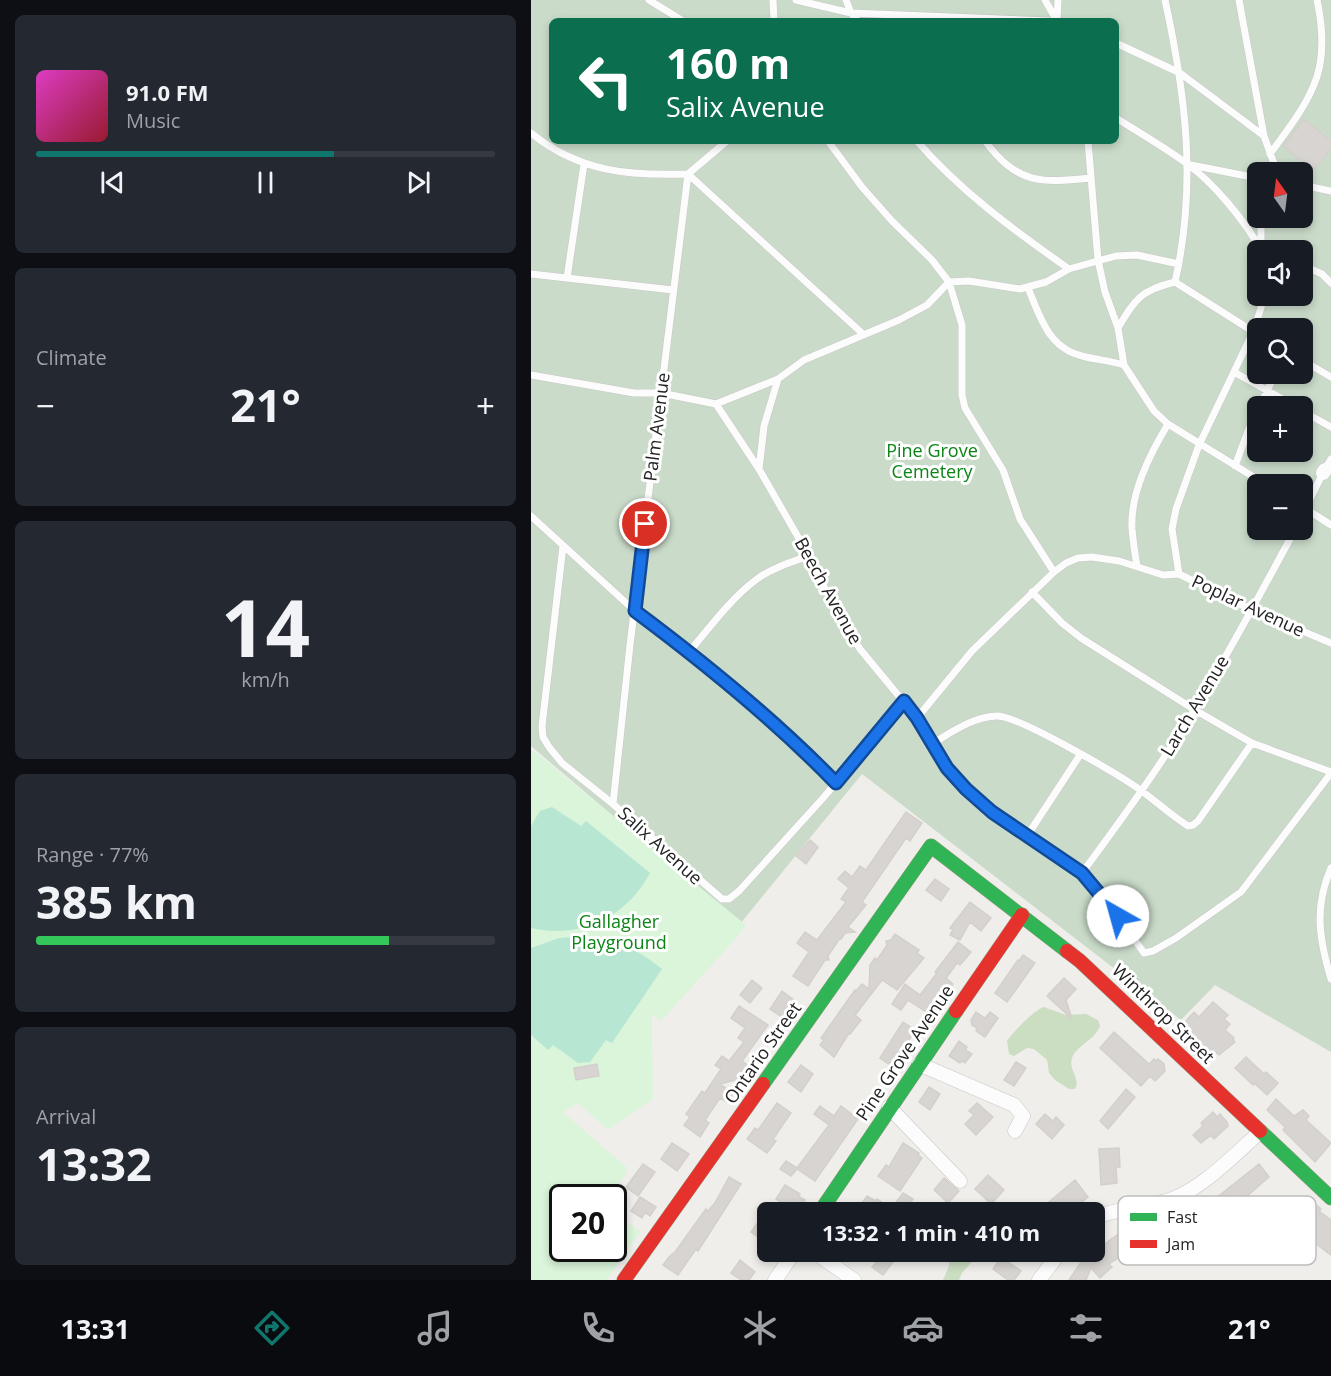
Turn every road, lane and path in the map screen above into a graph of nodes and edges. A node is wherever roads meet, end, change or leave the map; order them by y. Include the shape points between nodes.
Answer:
1 (649, 0) edge
2 (773, 0) edge
3 (795, 0) edge
4 (846, 0) edge
5 (1045, 0) edge
6 (1058, 0) edge
7 (1165, 0) edge
8 (1239, 0) edge
9 (1317, 0) edge
10 (851, 13) junction
11 (678, 18) edge
12 (774, 18) edge
13 (855, 18) edge
14 (975, 18) edge
15 (1055, 18) edge
16 (1057, 18) edge
17 (1119, 44) edge
18 (1180, 73) junction
19 (1119, 120) edge
20 (531, 134) edge
21 (1264, 136) junction
22 (723, 144) edge
23 (830, 144) edge
24 (921, 144) edge
25 (987, 144) edge
26 (1088, 144) edge
27 (1270, 154) junction
28 (1273, 162) edge
29 (584, 164) junction
30 (1188, 165) junction
31 (688, 174) junction
32 (1247, 176) edge
33 (1091, 178) junction
34 (1313, 187) edge
35 (1331, 191) edge
36 (1256, 240) edge
37 (1098, 260) junction
38 (1179, 264) junction
39 (1069, 269) junction
40 (1313, 270) edge
41 (531, 274) edge
42 (567, 278) junction
43 (949, 282) junction
44 (1175, 282) junction
45 (1331, 283) edge
46 (1028, 288) junction
47 (673, 290) junction
48 (1118, 328) junction
49 (1247, 328) edge
50 (863, 334) junction
51 (1247, 348) edge
52 (1124, 365) junction
53 (1313, 366) edge
54 (1234, 372) junction
55 (531, 375) edge
56 (1331, 377) edge
57 (778, 380) junction
58 (1270, 384) edge
59 (1267, 391) junction
60 (660, 393) junction
61 (1265, 396) edge
62 (1276, 396) edge
63 (716, 404) junction
64 (1313, 417) edge
65 (1168, 424) junction
66 (1331, 427) edge
67 (1247, 434) edge
68 (1199, 445) junction
69 (1235, 466) junction
70 (1326, 467) edge
71 (759, 469) junction
72 (1248, 474) edge
73 (1313, 491) edge
74 (1313, 515) edge
75 (531, 516) edge
76 (1331, 525) edge
77 (1290, 540) edge
78 (564, 546) junction
79 (809, 556) junction
80 (1137, 566) junction
81 (1054, 572) junction
82 (1179, 574) junction
83 (1032, 592) junction
84 (1252, 610) junction
85 (635, 611) junction
86 (1331, 643) edge
87 (689, 652) junction
88 (904, 701) junction
89 (1195, 710) junction
90 (917, 718) junction
91 (933, 743) junction
92 (1252, 743) junction
93 (1080, 755) junction
94 (1331, 772) edge
95 (836, 783) junction
96 (1142, 792) junction
97 (613, 804) junction
98 (1027, 836) junction
99 (931, 846) joint
100 (1331, 868) edge
101 (1082, 873) junction
102 (1022, 915) junction
103 (1331, 978) edge
104 (919, 1064) junction
105 (888, 1107) junction
106 (1015, 1131) dead end
107 (1260, 1132) junction
108 (960, 1181) dead end
109 (1178, 1196) edge
110 (1331, 1198) edge
111 (827, 1202) edge
112 (787, 1262) edge
113 (828, 1262) edge
114 (1053, 1262) edge
115 (624, 1280) edge
116 (775, 1280) edge
117 (853, 1280) edge
118 (1039, 1280) edge

1 - 11 lane
2 - 12 lane
3 - 10 lane
4 - 10 lane
5 - 15 lane
6 - 16 lane
7 - 18 lane
8 - 21 lane
9 - 27 lane via 1321,60 1314,87
10 - 13 lane
10 - 14 lane
17 - 18 lane
18 - 21 lane
18 - 30 lane
19 - 30 lane
20 - 29 lane
21 - 27 lane
22 - 31 lane
23 - 43 lane via 862,187
24 - 39 lane via 1016,231
25 - 33 lane via 997,157 1026,177 1043,182
26 - 33 lane
27 - 28 lane
29 - 31 lane via 646,176
29 - 42 lane
30 - 32 lane
30 - 36 lane via 1234,210
30 - 38 lane
31 - 47 lane, Palm Avenue
31 - 50 lane
33 - 37 lane
34 - 35 lane
37 - 38 lane via 1137,255
37 - 39 lane
37 - 48 lane
38 - 44 lane
39 - 46 lane
40 - 45 lane
41 - 42 lane
42 - 47 lane
43 - 46 lane
43 - 50 lane via 927,305
43 - 81 lane via 963,325 965,408 1003,470 1020,519
44 - 48 lane via 1140,294
44 - 49 lane
46 - 52 lane via 1043,324 1064,349
47 - 60 lane, Palm Avenue
48 - 52 lane
50 - 57 lane via 804,360
51 - 54 lane
52 - 65 lane via 1154,411
53 - 56 lane
54 - 59 lane
54 - 68 lane
55 - 60 lane via 634,393
57 - 63 lane
57 - 71 lane via 764,426
58 - 59 lane
59 - 61 lane
59 - 62 lane
60 - 63 lane
60 - 85 lane, Palm Avenue
63 - 71 lane, Beech Avenue
64 - 66 lane
65 - 68 lane
65 - 80 lane via 1136,496 1132,527
67 - 69 lane
68 - 69 lane
68 - 82 lane via 1172,529
69 - 72 lane
70 - 73 lane
71 - 79 lane, Beech Avenue
74 - 76 lane
75 - 78 lane
77 - 84 lane, Larch Avenue
78 - 85 lane
78 - 97 lane, Salix Avenue via 543,737 562,763
79 - 87 lane via 757,579
79 - 88 lane, Beech Avenue via 840,619
80 - 81 lane, Poplar Avenue via 1092,556 1066,563
80 - 82 lane, Poplar Avenue via 1163,575
81 - 83 lane, Poplar Avenue
82 - 84 lane, Poplar Avenue
83 - 89 lane via 1081,638
83 - 90 lane, Poplar Avenue via 972,651
84 - 86 lane, Poplar Avenue
84 - 89 lane, Larch Avenue
85 - 87 lane
85 - 97 lane, Palm Avenue
87 - 95 lane
88 - 90 lane, Beech Avenue
88 - 95 lane, Salix Avenue
89 - 92 lane
89 - 96 lane, Larch Avenue
90 - 91 lane, Beech Avenue
91 - 93 lane via 975,720 1006,716
91 - 98 lane, Beech Avenue via 947,768 966,789
92 - 94 lane
92 - 96 lane via 1193,825 1176,819
93 - 96 lane
93 - 98 lane
94 - 101 lane, Beech Avenue via 1241,892 1153,951 1144,953
95 - 97 lane, Salix Avenue via 729,899 722,899 704,885
96 - 101 lane, Larch Avenue
98 - 101 lane, Beech Avenue
99 - 102 street, Winthrop Street
99 - 115 street, Ontario Street
100 - 103 lane via 1323,887 1319,930
102 - 104 street, Pine Grove Avenue
102 - 107 street, Winthrop Street via 1093,973
104 - 105 street, Pine Grove Avenue
104 - 106 street via 1016,1106 1023,1116
105 - 108 street
105 - 111 street, Pine Grove Avenue
107 - 109 street
107 - 110 street, Winthrop Street
112 - 116 street
113 - 117 street
114 - 118 street

